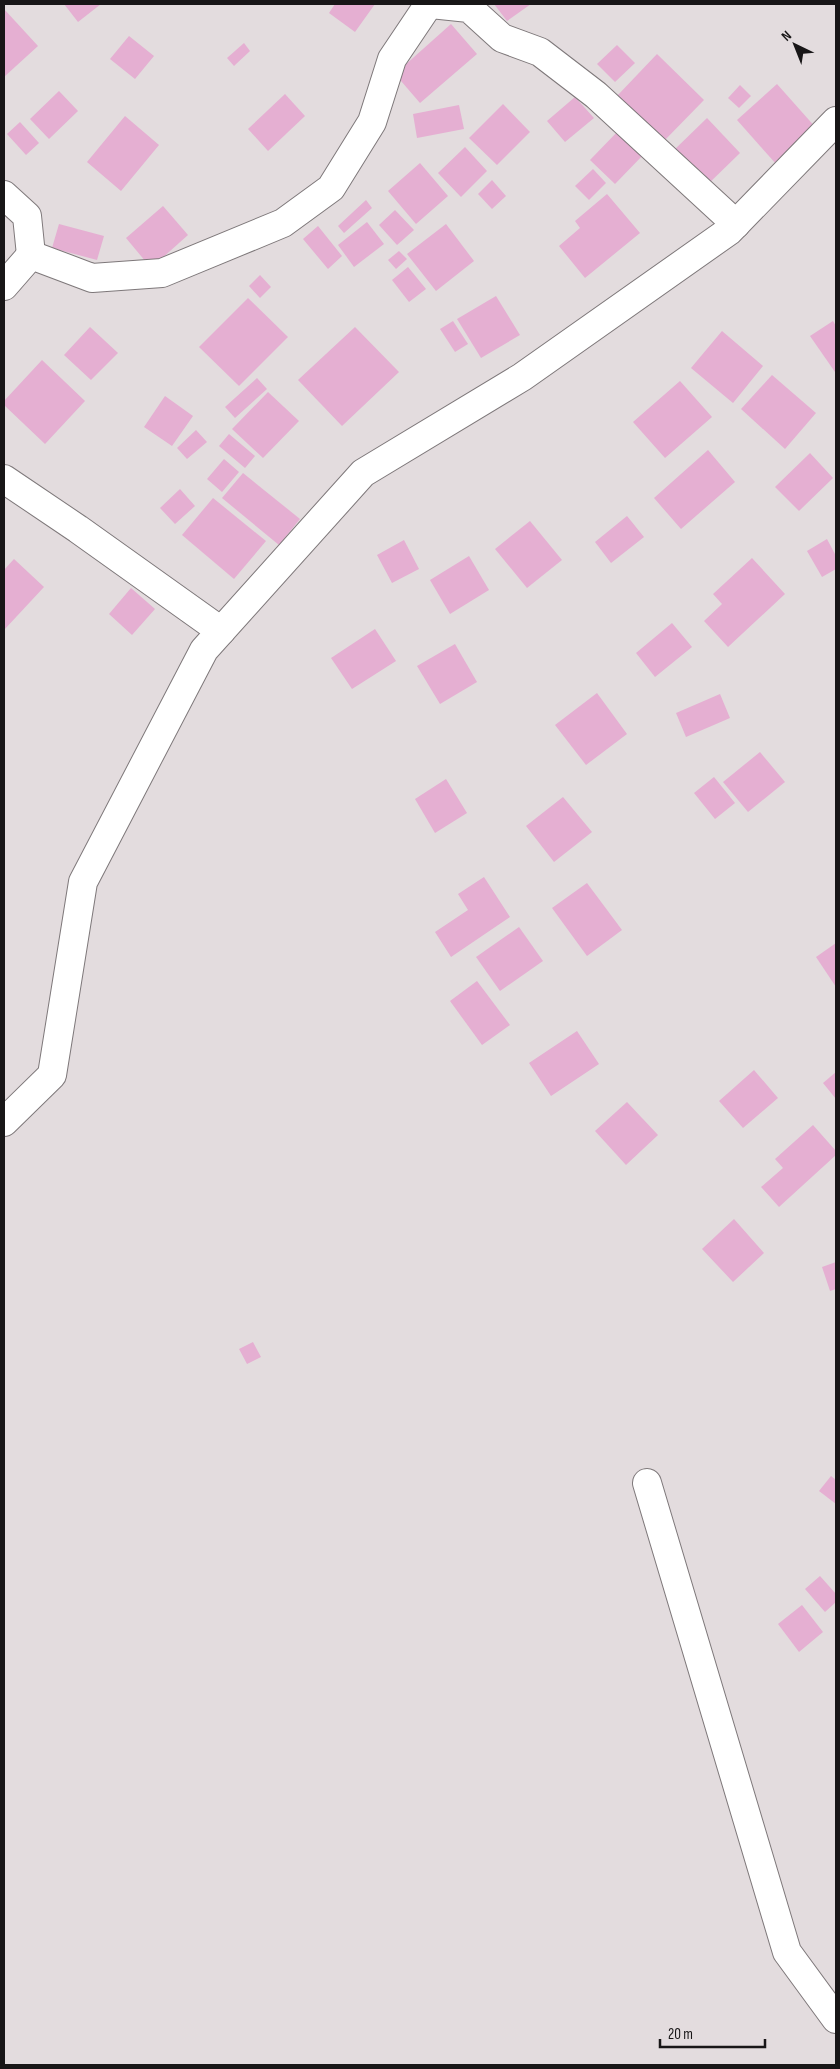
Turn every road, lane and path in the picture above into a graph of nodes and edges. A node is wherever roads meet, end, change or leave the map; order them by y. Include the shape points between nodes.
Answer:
1 (430, 4) edge
2 (836, 121) edge
3 (4, 195) edge
4 (736, 224) junction
5 (30, 255) junction
6 (4, 286) edge
7 (4, 479) edge
8 (220, 631) junction
9 (4, 1122) edge
10 (648, 1483) dead end
11 (836, 2019) edge

1 - 4 street via 469,8 502,38 540,52 596,95
1 - 5 street via 392,59 372,122 331,188 283,223 162,273 92,278
2 - 4 street
3 - 5 street via 27,216
4 - 8 street via 522,377 363,473
5 - 6 street
7 - 8 street
8 - 9 street via 204,650 83,882 52,1075
10 - 11 street via 787,1952

